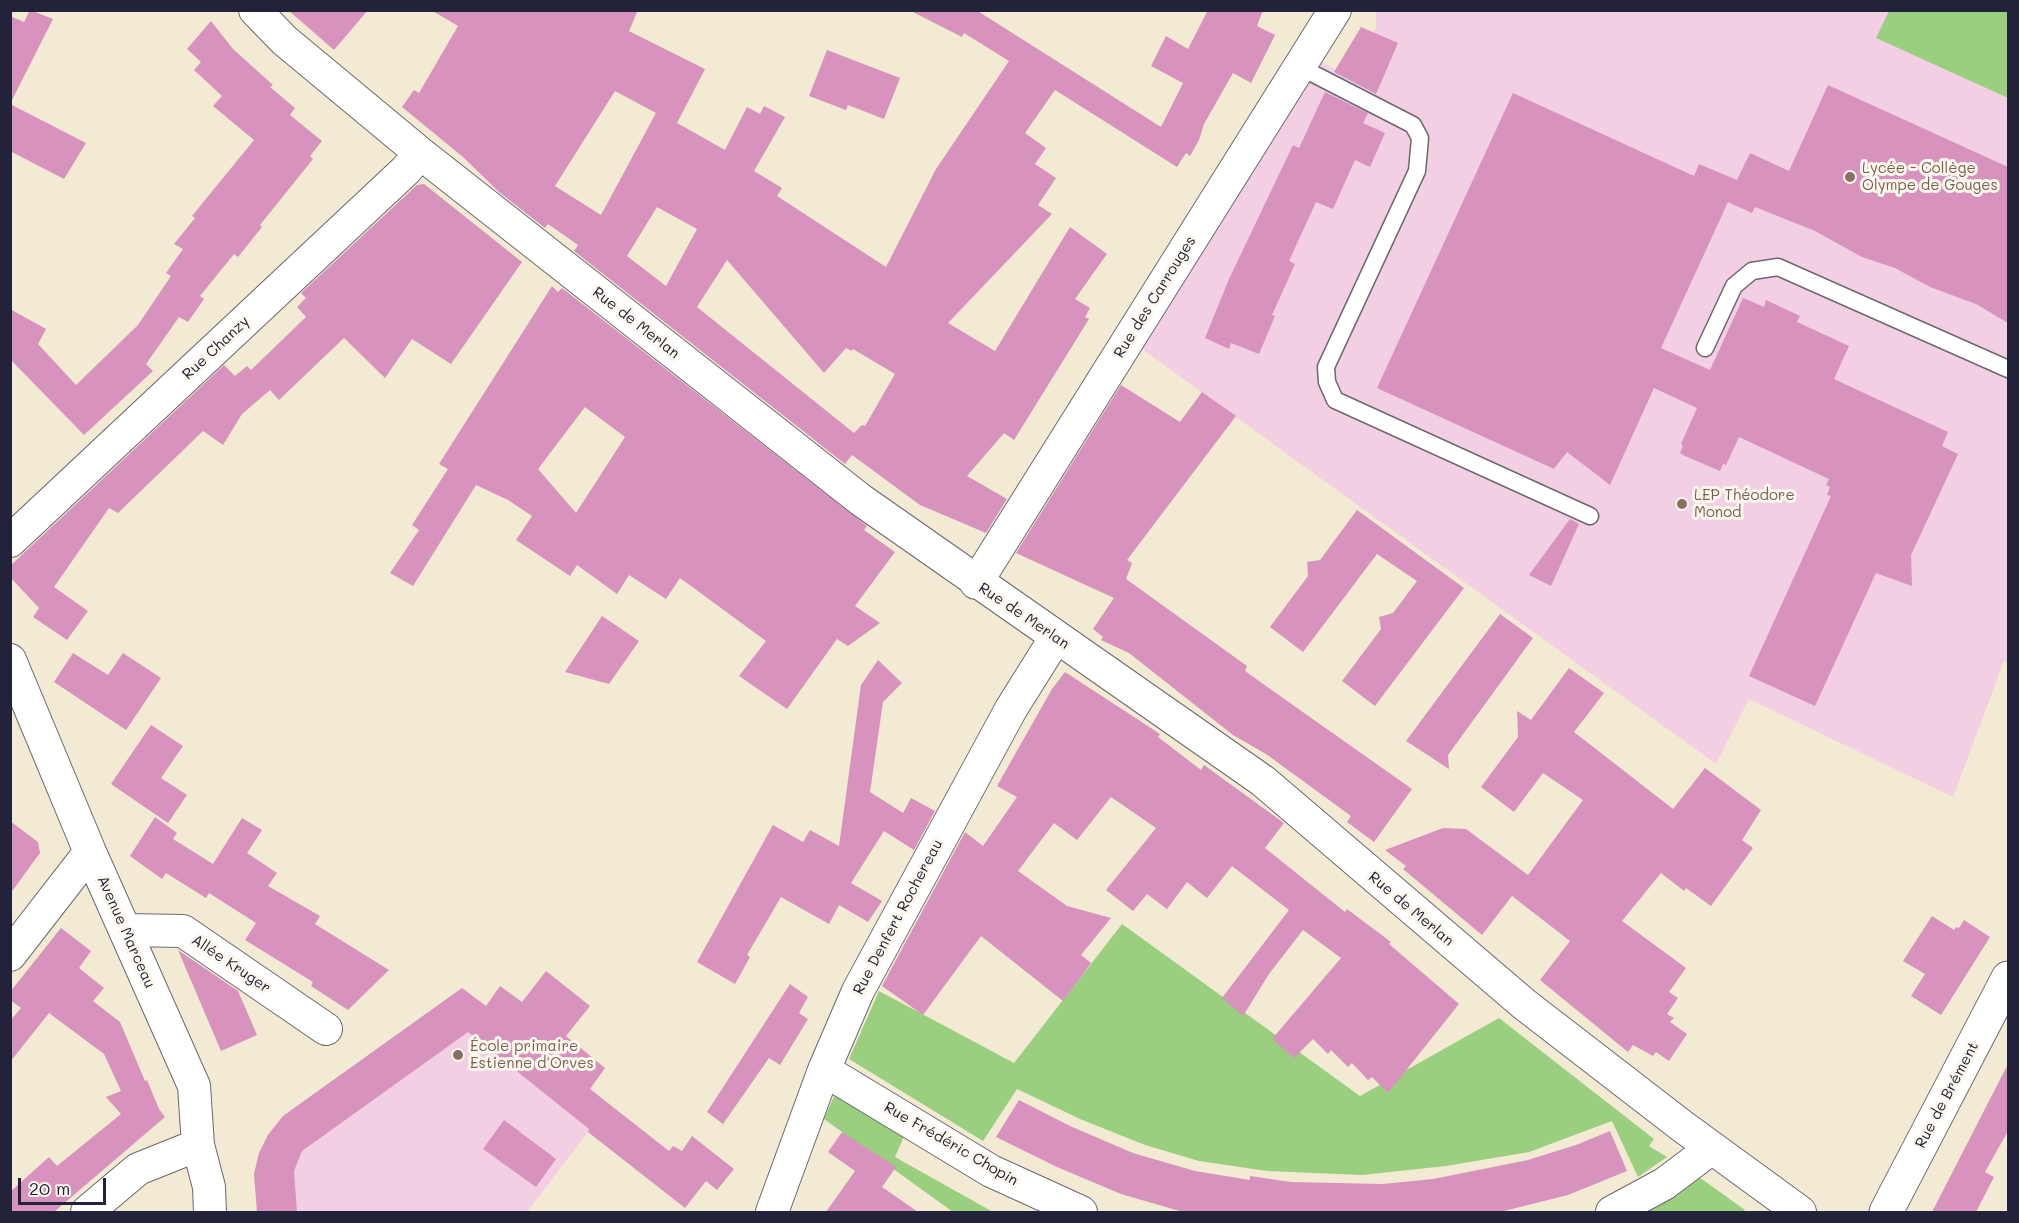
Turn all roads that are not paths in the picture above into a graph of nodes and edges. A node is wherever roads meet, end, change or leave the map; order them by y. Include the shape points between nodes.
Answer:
1 (255, 10) edge
2 (1335, 10) edge
3 (1300, 67) junction
4 (420, 153) junction
5 (1706, 348) dead end
6 (2008, 369) edge
7 (1590, 516) dead end
8 (10, 541) edge
9 (975, 583) junction
10 (1056, 637) junction
11 (10, 660) edge
12 (90, 852) junction
13 (126, 930) junction
14 (10, 955) edge
15 (2008, 978) edge
16 (326, 1029) dead end
17 (824, 1070) junction
18 (198, 1145) junction
19 (1712, 1148) junction
20 (87, 1212) edge
21 (210, 1212) edge
22 (772, 1212) edge
23 (1082, 1212) edge
24 (1612, 1212) edge
25 (1800, 1212) edge
26 (1886, 1212) edge

1 - 4 street, Rue de Merlan via 284,40
2 - 3 street, Rue des Carrouges
3 - 7 lane via 1413,124 1420,138 1417,171 1326,367 1335,400
3 - 9 street, Rue des Carrouges
4 - 8 street, Rue Chanzy
4 - 9 street, Rue de Merlan via 861,500
5 - 6 lane via 1734,286 1752,271 1778,267
9 - 10 street, Rue de Merlan
10 - 17 street, Rue Denfert Rochereau via 1011,709 858,991
10 - 19 street, Rue de Merlan via 1263,781 1524,1004
11 - 12 street, Avenue Marceau
12 - 13 street, Avenue Marceau
12 - 14 street
13 - 16 street, Allée Kruger via 183,931
13 - 18 street, Avenue Marceau via 194,1086
15 - 26 main road, Rue de Brément
17 - 22 street, Rue Denfert Rochereau
17 - 23 street, Rue Frédéric Chopin via 991,1171
18 - 20 street via 138,1169
18 - 21 street, Avenue Marceau via 209,1187
19 - 24 street via 1665,1184
19 - 25 street, Rue de Merlan

